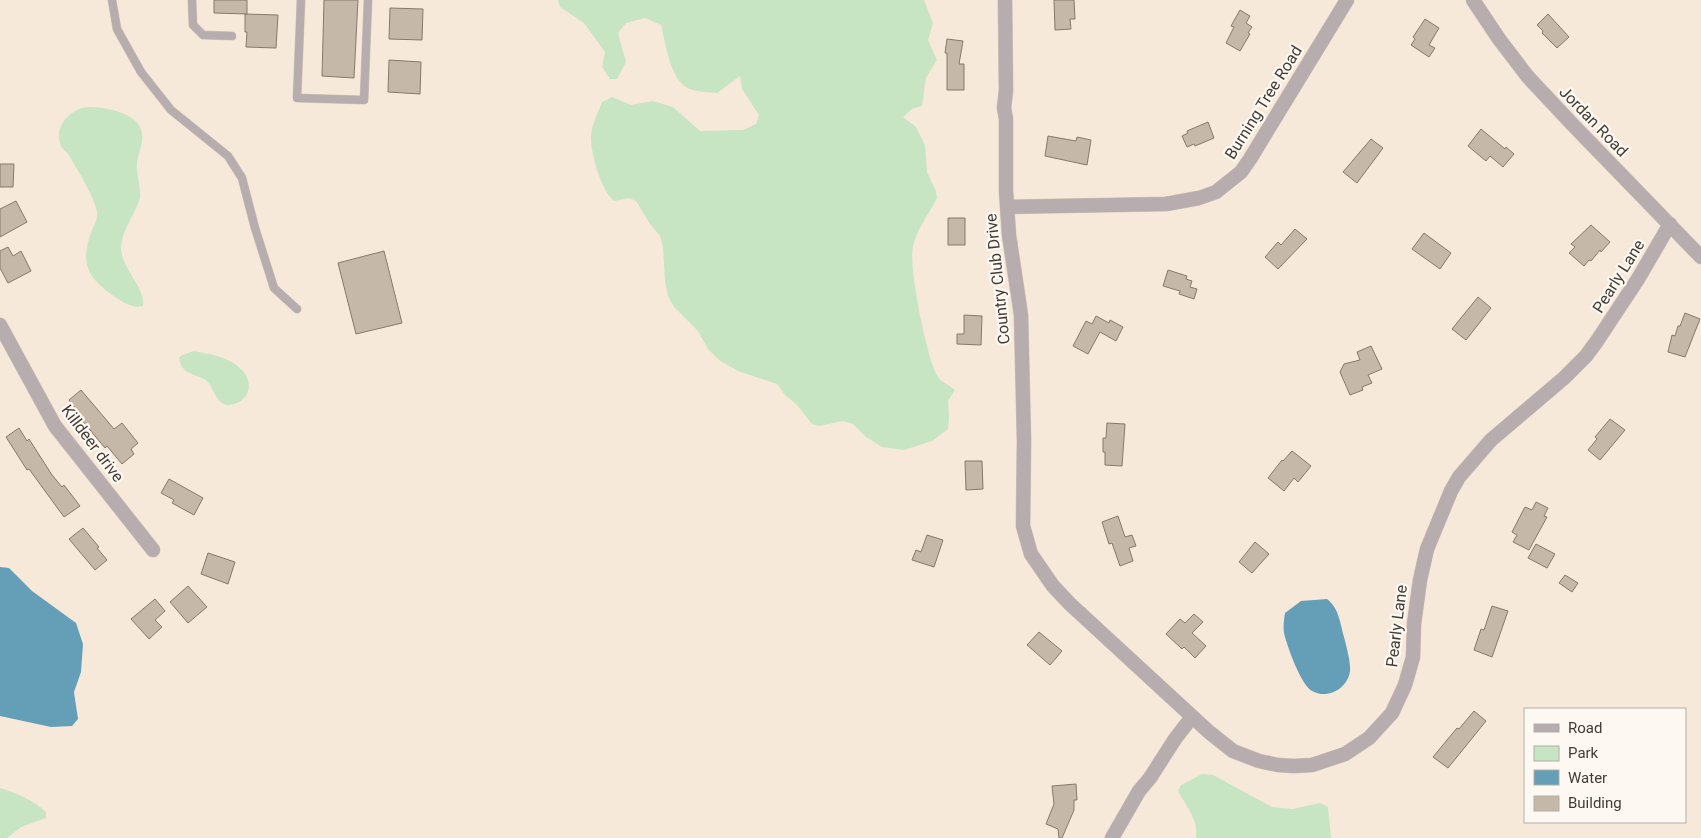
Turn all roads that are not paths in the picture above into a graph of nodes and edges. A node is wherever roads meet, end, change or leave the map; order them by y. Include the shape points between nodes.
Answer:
1 (112, 0) edge
2 (192, 0) edge
3 (301, 0) edge
4 (368, 0) edge
5 (1005, 0) edge
6 (1347, 0) edge
7 (1473, 0) edge
8 (232, 36) dead end
9 (1008, 207) junction
10 (1670, 224) junction
11 (1701, 256) edge
12 (297, 309) dead end
13 (0, 325) edge
14 (153, 550) dead end
15 (1031, 554) joint
16 (1192, 716) junction
17 (1112, 838) edge

1 - 12 lane via 116,29 141,72 171,110 228,156 242,178 274,288
2 - 8 lane via 193,25 203,35
3 - 4 lane via 297,98 364,100
5 - 9 street, Country Club Drive via 1004,108
6 - 9 street, Burning Tree Road via 1250,159 1241,172 1216,192 1166,204
7 - 10 street, Jordan Road via 1528,77
9 - 15 street, Country Club Drive via 1021,315 1023,526
10 - 11 street, Jordan Road
10 - 16 street, Pearly Lane via 1638,279 1586,356 1491,440 1450,491 1427,549 1414,624 1413,657 1405,685 1392,713 1381,727 1345,754 1312,765 1294,766 1259,761 1234,751
13 - 14 street, Killdeer drive via 55,426
15 - 16 street, Pearly Lane via 1070,604
16 - 17 street via 1139,791

